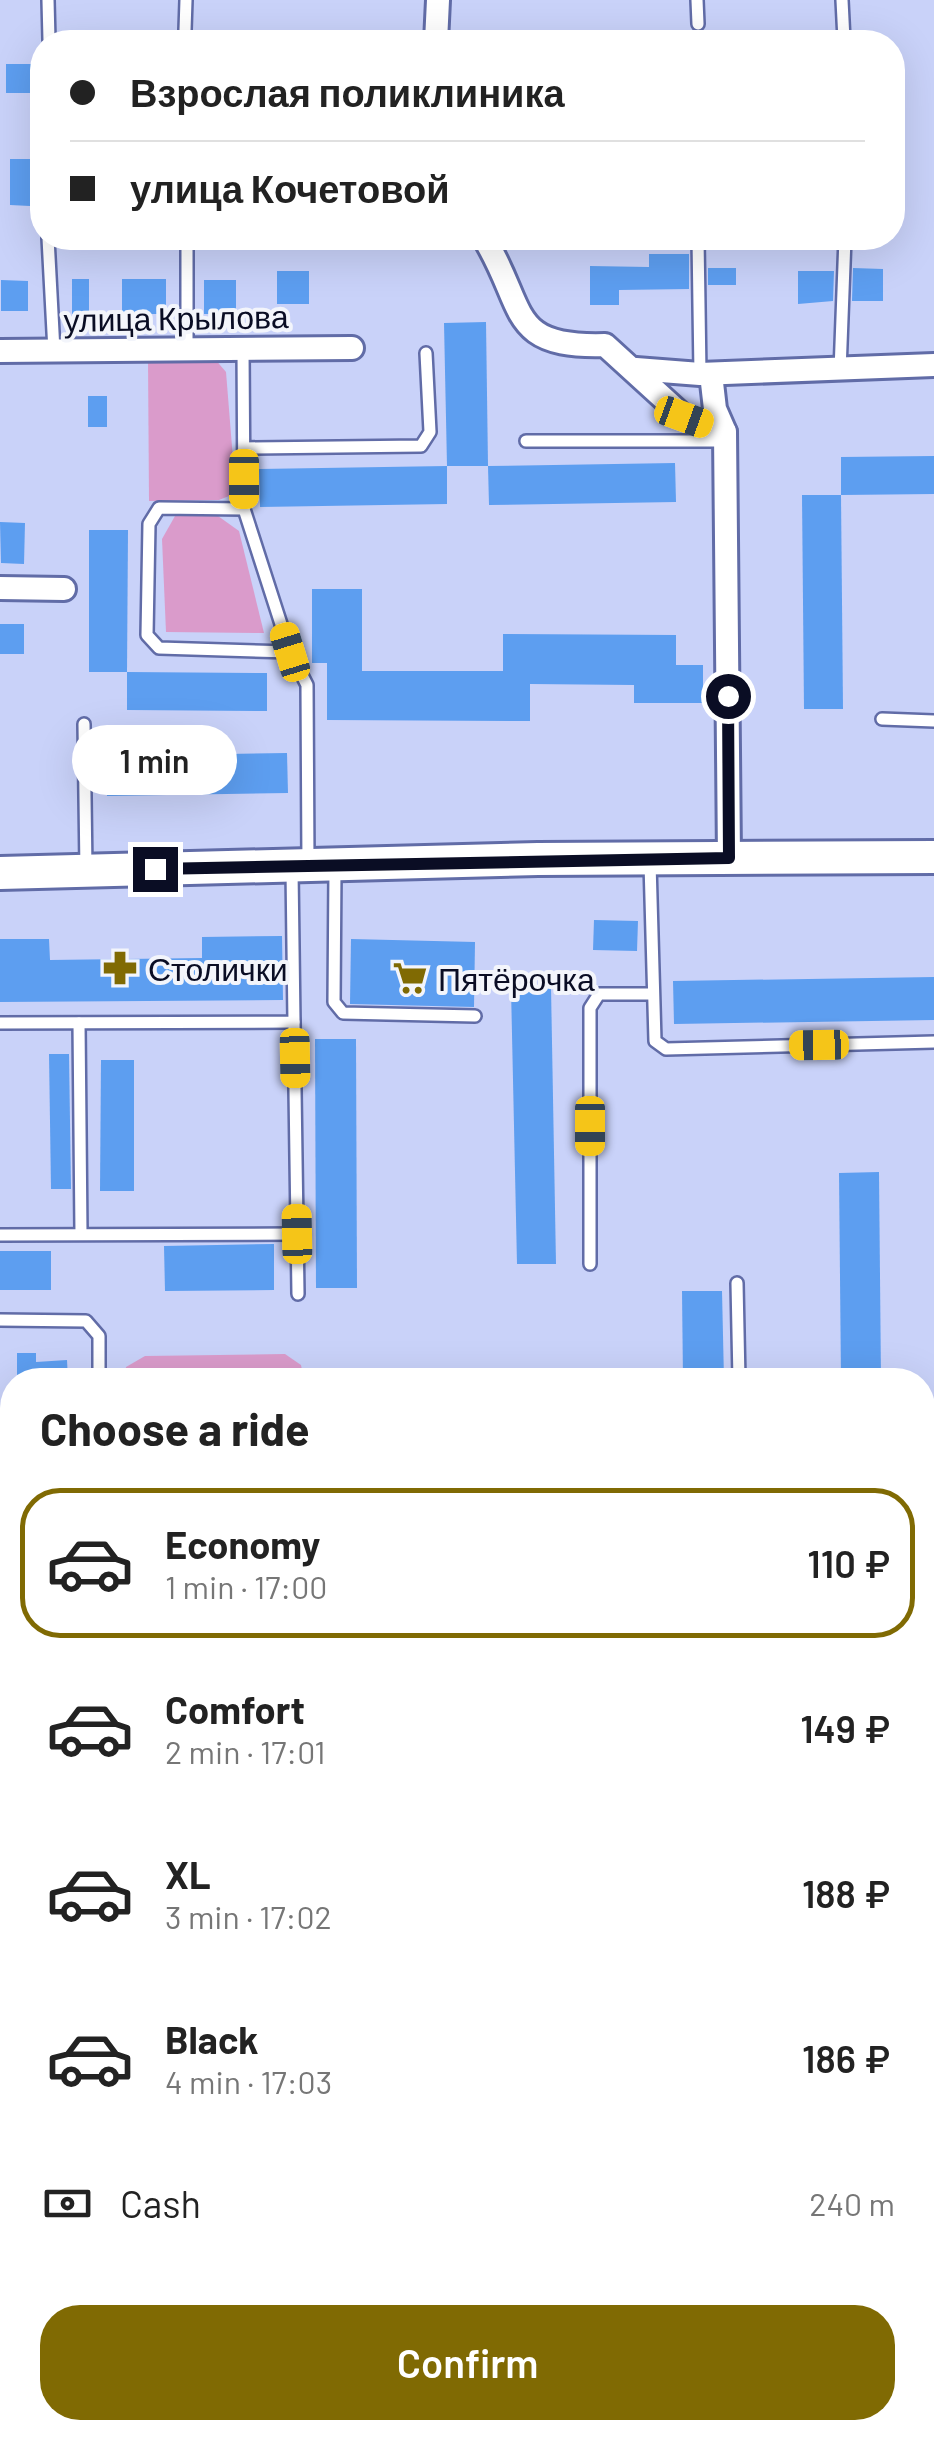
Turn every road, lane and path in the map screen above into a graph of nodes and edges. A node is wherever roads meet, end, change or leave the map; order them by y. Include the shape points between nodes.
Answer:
1 (48, 0) edge
2 (186, 0) edge
3 (438, 0) edge
4 (697, 0) edge
5 (842, 0) edge
6 (698, 24) dead end
7 (50, 30) edge
8 (185, 30) dead end
9 (437, 30) edge
10 (844, 30) edge
11 (49, 250) edge
12 (187, 250) edge
13 (490, 250) edge
14 (699, 250) edge
15 (845, 250) edge
16 (352, 348) dead end
17 (244, 349) junction
18 (187, 350) junction
19 (0, 351) edge
20 (54, 351) junction
21 (426, 352) dead end
22 (934, 365) edge
23 (636, 369) junction
24 (840, 371) junction
25 (706, 374) junction
26 (725, 436) junction
27 (526, 441) dead end
28 (244, 448) junction
29 (244, 510) junction
30 (0, 588) edge
31 (64, 589) dead end
32 (290, 652) junction
33 (882, 719) dead end
34 (934, 720) edge
35 (84, 724) dead end
36 (934, 856) edge
37 (729, 858) junction
38 (650, 859) junction
39 (311, 865) junction
40 (86, 871) junction
41 (0, 872) edge
42 (653, 994) junction
43 (475, 1016) dead end
44 (79, 1022) junction
45 (294, 1022) junction
46 (0, 1023) edge
47 (934, 1042) edge
48 (80, 1234) junction
49 (297, 1234) junction
50 (0, 1235) edge
51 (590, 1264) dead end
52 (737, 1283) dead end
53 (298, 1294) dead end
54 (0, 1320) edge
55 (99, 1368) edge
56 (739, 1368) edge

1 - 7 lane
2 - 8 lane
3 - 9 street
4 - 6 lane
5 - 10 lane
11 - 20 lane
12 - 18 lane
13 - 23 street via 535,335 561,346 605,344
14 - 25 lane
15 - 24 lane
16 - 17 street, улица Крылова
17 - 18 street, улица Крылова
17 - 28 lane
18 - 20 street, улица Крылова
19 - 20 street, улица Крылова
21 - 28 lane via 430,432 421,446
22 - 24 street
23 - 25 street
23 - 26 street via 684,417
24 - 25 street
25 - 26 street
26 - 27 lane
26 - 37 street
28 - 29 lane
29 - 32 lane
29 - 32 lane via 159,508 149,524 148,635 159,648
30 - 31 street
32 - 39 lane via 307,685
33 - 34 lane
35 - 40 lane
36 - 37 main road
37 - 38 main road
38 - 39 main road
38 - 42 lane
39 - 40 main road
39 - 43 lane via 334,1002 343,1014
39 - 45 lane
40 - 41 main road
42 - 47 lane via 654,1042 666,1049
42 - 51 lane via 599,994 590,1008
44 - 45 lane
44 - 46 lane
44 - 48 lane
45 - 49 lane
48 - 49 lane
48 - 50 lane
49 - 53 lane
52 - 56 lane
54 - 55 lane via 86,1322 99,1336

